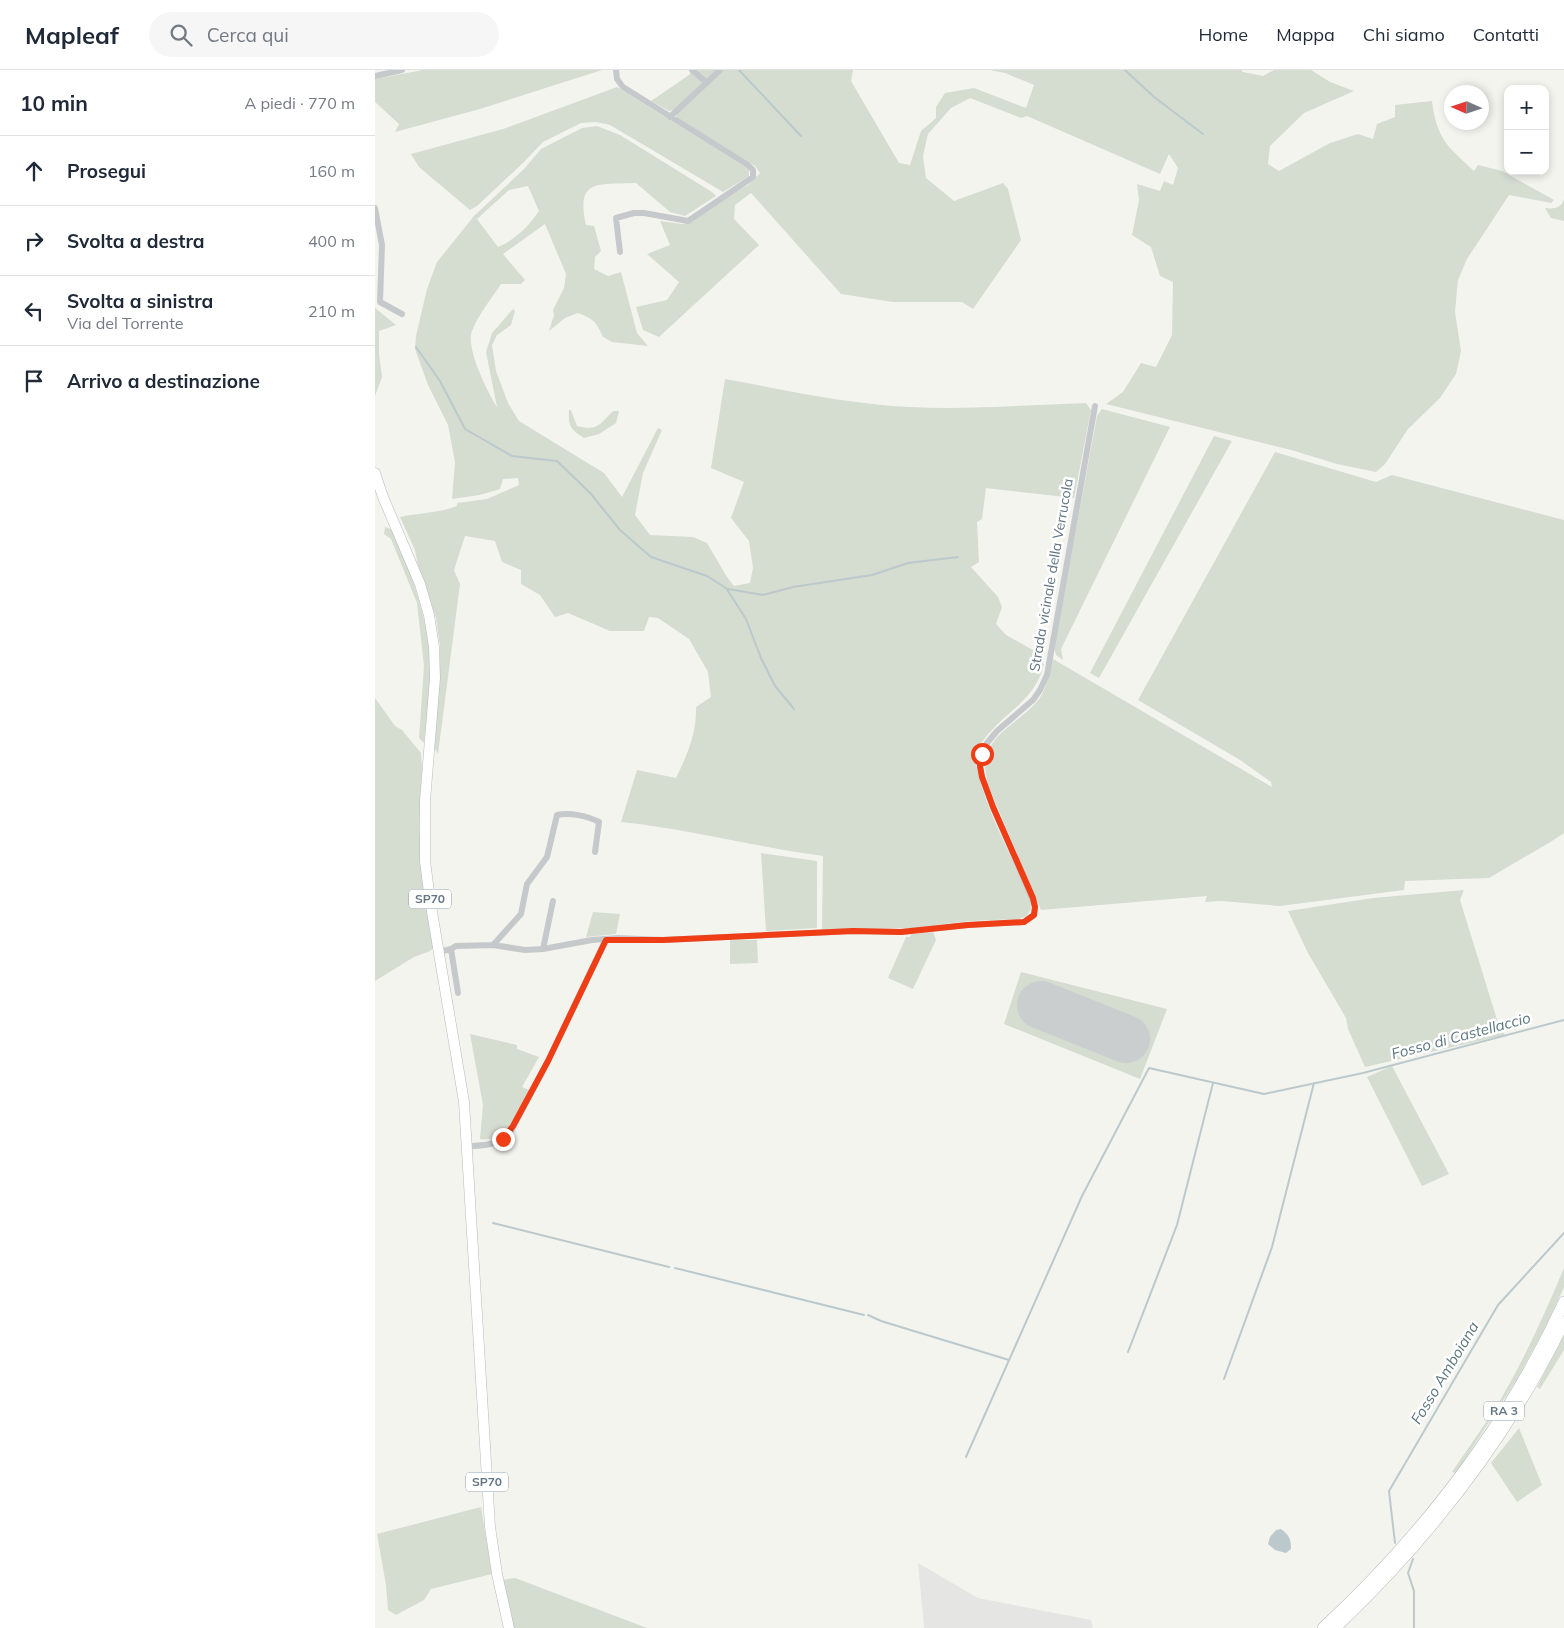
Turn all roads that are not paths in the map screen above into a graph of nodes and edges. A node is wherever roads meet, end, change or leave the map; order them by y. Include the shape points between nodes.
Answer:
1 (402, 70) edge
2 (616, 70) edge
3 (692, 70) edge
4 (720, 70) edge
5 (375, 76) edge
6 (707, 82) junction
7 (669, 117) junction
8 (375, 208) edge
9 (620, 252) dead end
10 (402, 314) dead end
11 (1095, 406) dead end
12 (375, 473) edge
13 (595, 852) dead end
14 (553, 901) dead end
15 (606, 940) junction
16 (493, 945) junction
17 (451, 949) junction
18 (543, 949) junction
19 (439, 952) junction
20 (458, 993) dead end
21 (467, 1146) junction
22 (1564, 1302) edge
23 (1564, 1322) edge
24 (1435, 1515) junction
25 (1375, 1583) junction
26 (509, 1628) edge
27 (1323, 1628) edge
28 (1335, 1628) edge

1 - 5 street
2 - 7 street via 621,86
3 - 6 street
4 - 6 street
6 - 7 street
7 - 9 street via 749,165 753,177 688,220 644,213 616,218
8 - 10 street via 381,245 380,302
11 - 15 street, Strada vicinale della Verrucola via 1047,675 1033,700 987,743 980,766 993,807 1033,898 1034,915 1024,922 901,932
12 - 19 main road, SP70 via 420,584 434,647 425,842 426,874
13 - 16 street via 599,822 593,818 557,815 547,858 527,884 521,914
14 - 18 street
15 - 18 street
15 - 21 street via 511,1131 495,1143
16 - 17 street via 456,946
16 - 18 street
17 - 19 street
17 - 20 street
19 - 21 main road, SP70 via 464,1102
21 - 26 main road, SP70 via 489,1518
22 - 24 highway, RA 3 via 1531,1368
23 - 24 highway, RA 3 via 1495,1440 1460,1490
24 - 25 highway, RA 3
25 - 27 highway, RA 3
25 - 28 highway, RA 3

